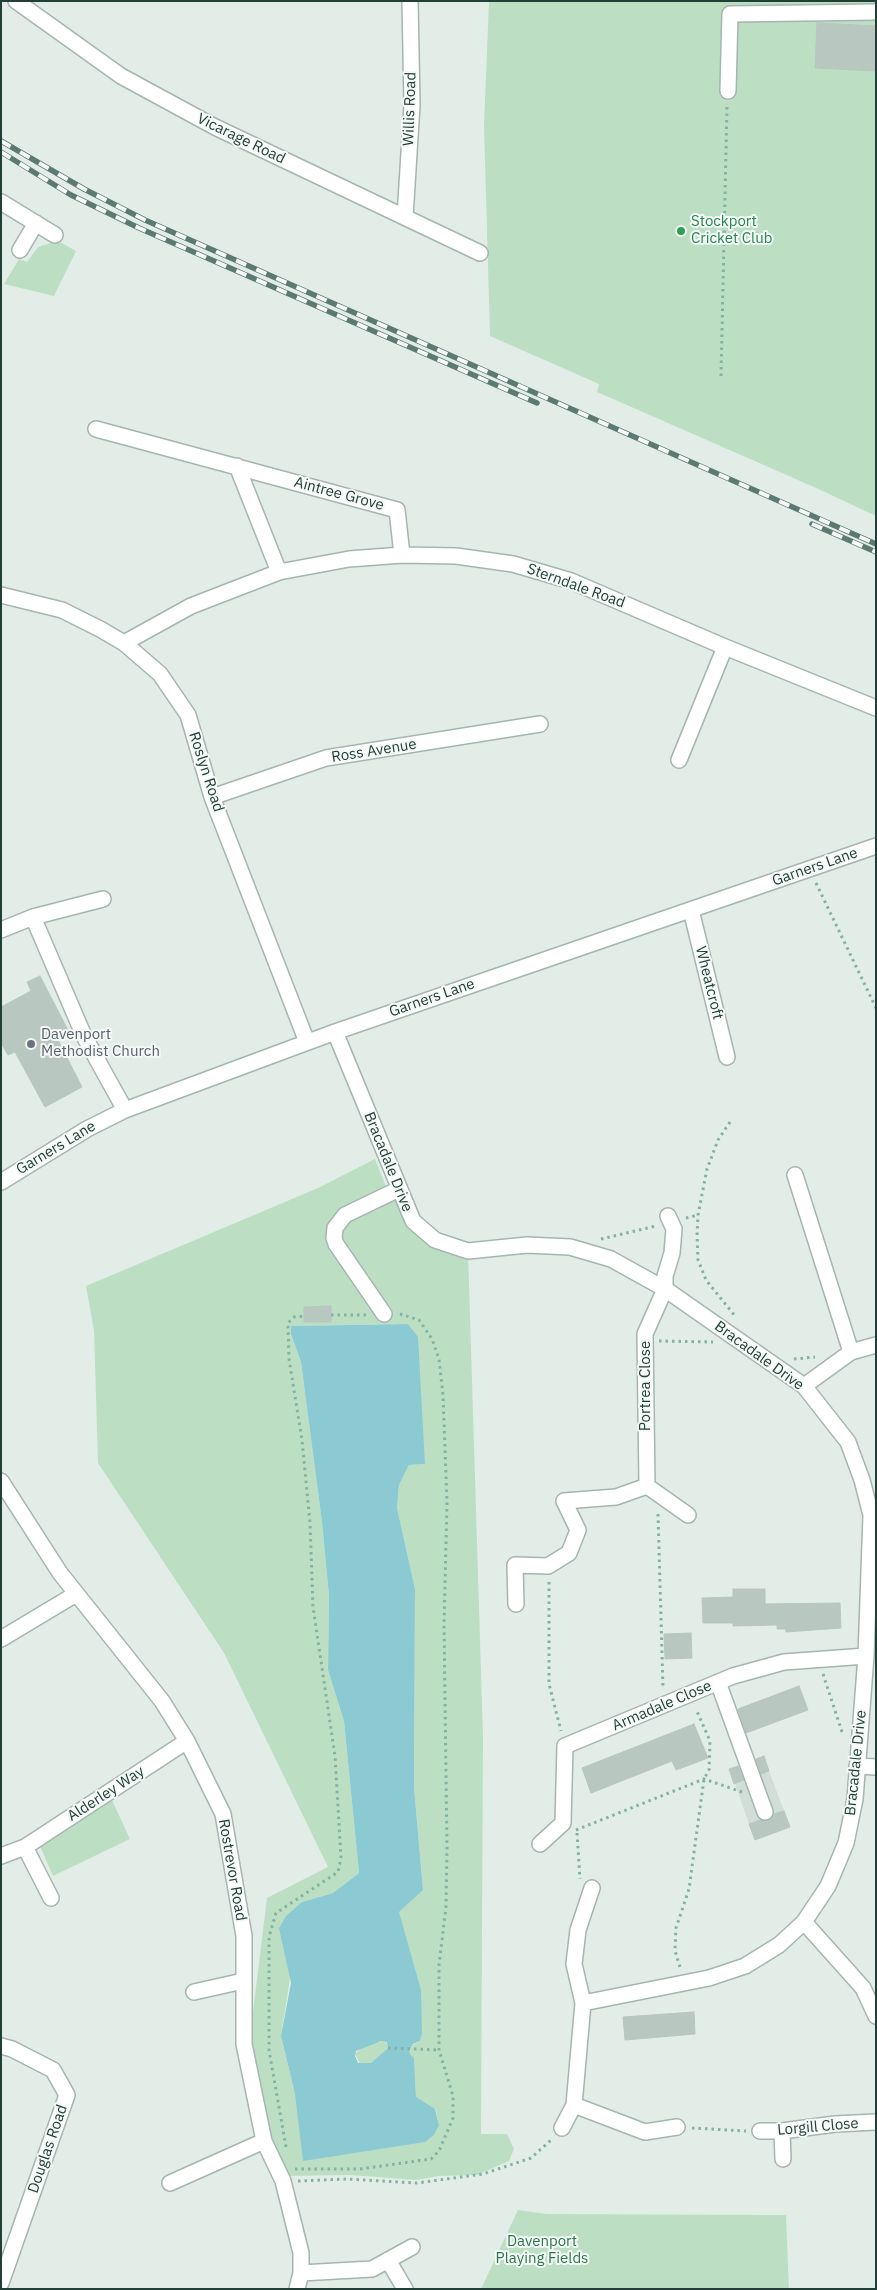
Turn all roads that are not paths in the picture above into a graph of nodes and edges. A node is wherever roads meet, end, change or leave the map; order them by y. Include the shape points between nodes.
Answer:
1 (16, 1) edge
2 (410, 1) edge
3 (876, 12) edge
4 (728, 91) road end
5 (1, 202) edge
6 (405, 217) junction
7 (36, 224) junction
8 (55, 235) dead end
9 (20, 250) dead end
10 (480, 253) dead end
11 (96, 429) dead end
12 (237, 466) junction
13 (402, 555) junction
14 (279, 572) junction
15 (1, 595) edge
16 (124, 643) junction
17 (725, 647) junction
18 (876, 708) edge
19 (540, 724) dead end
20 (679, 760) dead end
21 (212, 797) junction
22 (876, 846) edge
23 (103, 899) dead end
24 (690, 910) junction
25 (34, 917) junction
26 (1, 930) edge
27 (335, 1032) junction
28 (307, 1042) junction
29 (727, 1057) dead end
30 (125, 1110) junction
31 (795, 1175) dead end
32 (1, 1182) edge
33 (399, 1189) junction
34 (669, 1219) road end
35 (665, 1290) junction
36 (384, 1314) road end
37 (876, 1345) edge
38 (851, 1352) junction
39 (804, 1386) junction
40 (1, 1481) edge
41 (652, 1490) junction
42 (873, 1514) edge
43 (688, 1515) dead end
44 (76, 1594) junction
45 (516, 1604) dead end
46 (1, 1639) edge
47 (866, 1656) junction
48 (718, 1682) junction
49 (187, 1741) junction
50 (857, 1766) junction
51 (876, 1767) edge
52 (762, 1805) road end
53 (540, 1844) dead end
54 (25, 1847) junction
55 (1, 1856) edge
56 (587, 1888) road end
57 (50, 1898) dead end
58 (804, 1922) junction
59 (243, 1981) junction
60 (869, 1987) edge
61 (194, 1992) dead end
62 (583, 2003) junction
63 (876, 2016) edge
64 (1, 2046) edge
65 (574, 2105) junction
66 (876, 2122) edge
67 (676, 2127) road end
68 (562, 2128) road end
69 (760, 2131) road end
70 (782, 2131) junction
71 (264, 2141) junction
72 (783, 2159) dead end
73 (170, 2183) dead end
74 (412, 2246) dead end
75 (388, 2260) junction
76 (301, 2273) junction
77 (1, 2283) edge
78 (297, 2289) edge
79 (405, 2289) edge

1 - 6 street, Vicarage Road via 130,80 214,127
2 - 6 street, Willis Road via 412,105
3 - 4 street via 730,14
5 - 7 street
6 - 10 street, Vicarage Road
7 - 8 street
7 - 9 street
11 - 12 street, Aintree Grove
12 - 13 street, Aintree Grove via 397,510
12 - 14 street
13 - 14 street, Sterndale Road via 349,559
13 - 17 street, Sterndale Road via 456,556 513,564 571,581
14 - 16 street, Sterndale Road via 191,606
15 - 16 street, Roslyn Road via 62,610
16 - 21 street, Roslyn Road via 160,674 188,715
17 - 18 street, Sterndale Road
17 - 20 street
19 - 21 street, Ross Avenue via 326,758
21 - 28 street, Roslyn Road
22 - 24 street, Garners Lane
23 - 25 street
24 - 27 street, Garners Lane
24 - 29 street, Wheatcroft
25 - 26 street
25 - 30 street via 84,1036
27 - 28 street, Garners Lane
27 - 33 street, Bracadale Drive
28 - 30 street, Garners Lane
30 - 32 street, Garners Lane via 87,1129
31 - 38 street
33 - 35 street, Bracadale Drive via 413,1221 435,1240 468,1251 527,1246 570,1247 611,1259
33 - 36 street via 346,1215 335,1228 336,1244
34 - 35 street, Portrea Close via 674,1229
35 - 39 street, Bracadale Drive
35 - 41 street, Portrea Close via 645,1334
37 - 38 street
38 - 39 street
39 - 42 street, Bracadale Drive via 848,1442
40 - 44 street, Rostrevor Road
41 - 43 street
41 - 45 street via 564,1501 578,1530 569,1553 548,1566 515,1565
42 - 47 street, Bracadale Drive
44 - 46 street
44 - 49 street, Rostrevor Road via 162,1701
47 - 48 street, Armadale Close via 784,1662
47 - 50 street, Bracadale Drive
48 - 52 street
48 - 53 street, Armadale Close via 565,1746 563,1823
49 - 54 street, Alderley Way
49 - 59 street, Rostrevor Road via 223,1814 244,1936
50 - 51 street
50 - 58 street, Bracadale Drive via 855,1799 846,1843 828,1886
54 - 55 street, Alderley Way
54 - 57 street
56 - 62 street via 574,1964
58 - 60 street
58 - 62 street, Bracadale Drive via 779,1945 746,1966 685,1983
59 - 61 street
59 - 71 street, Rostrevor Road via 244,2044
60 - 63 street
62 - 65 street
64 - 77 street, Douglas Road via 52,2070 67,2095
65 - 67 street via 645,2132
65 - 68 street
66 - 70 street, Lorgill Close
69 - 70 street, Lorgill Close
70 - 72 street
71 - 73 street
71 - 76 street, Rostrevor Road via 283,2181 301,2253
74 - 75 street
75 - 76 street via 372,2269
75 - 79 street
76 - 78 street, Rostrevor Road

